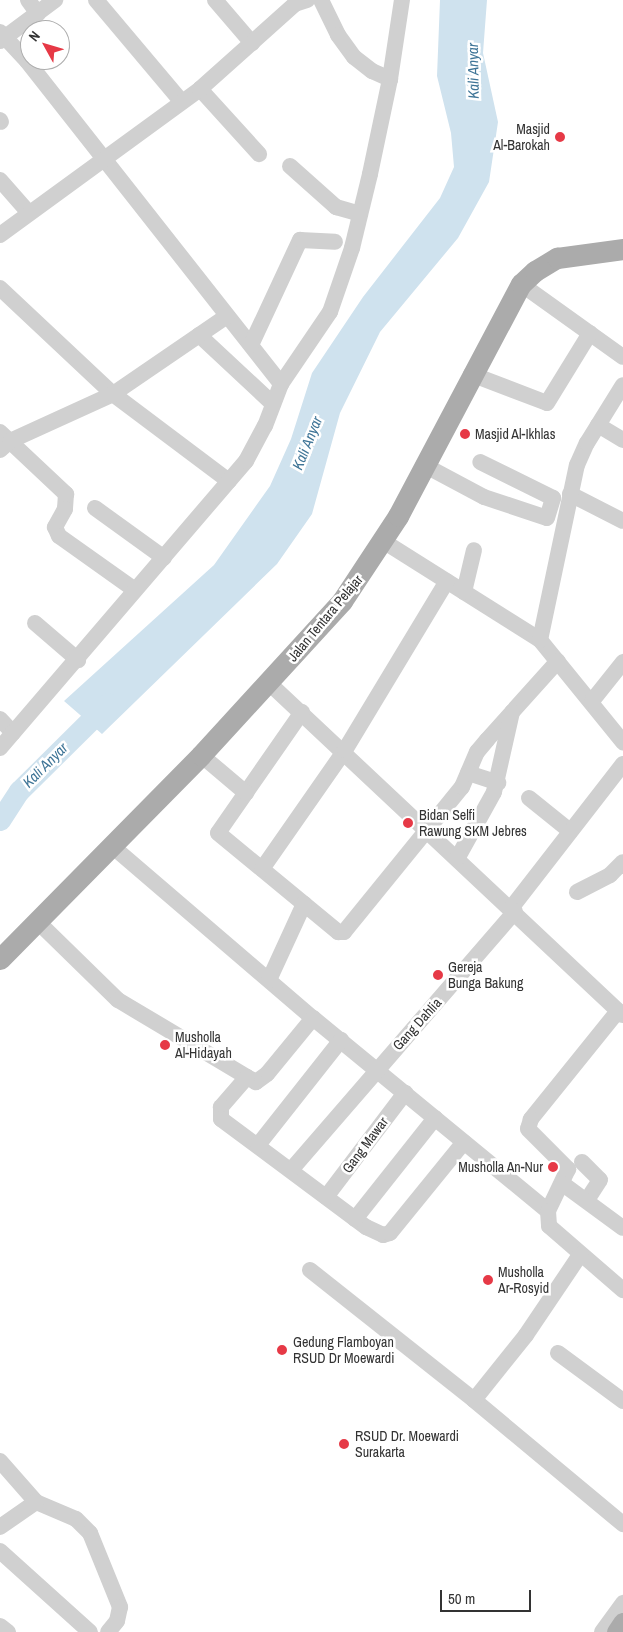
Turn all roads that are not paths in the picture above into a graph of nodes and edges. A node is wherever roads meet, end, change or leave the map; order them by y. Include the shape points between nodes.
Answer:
1 (28, 0) edge
2 (55, 0) edge
3 (96, 0) edge
4 (320, 0) edge
5 (402, 0) edge
6 (219, 1) edge
7 (298, 1) edge
8 (38, 14) junction
9 (2, 37) edge
10 (252, 43) junction
11 (390, 79) junction
12 (200, 89) junction
13 (182, 102) junction
14 (259, 154) dead end
15 (103, 158) junction
16 (290, 166) dead end
17 (0, 180) edge
18 (29, 213) junction
19 (360, 214) junction
20 (0, 235) edge
21 (335, 242) dead end
22 (623, 249) edge
23 (521, 284) junction
24 (0, 288) edge
25 (226, 316) junction
26 (590, 333) junction
27 (199, 335) junction
28 (251, 345) junction
29 (623, 357) edge
30 (471, 374) junction
31 (282, 384) junction
32 (623, 385) edge
33 (112, 394) junction
34 (273, 404) junction
35 (598, 425) junction
36 (623, 440) edge
37 (3, 441) edge
38 (480, 462) dead end
39 (424, 464) junction
40 (229, 481) junction
41 (570, 494) junction
42 (95, 508) dead end
43 (623, 521) edge
44 (383, 541) junction
45 (474, 550) dead end
46 (164, 558) junction
47 (447, 581) junction
48 (136, 590) junction
49 (464, 592) junction
50 (35, 623) dead end
51 (540, 640) junction
52 (78, 660) junction
53 (558, 660) junction
54 (623, 662) edge
55 (269, 682) junction
56 (592, 701) junction
57 (302, 712) junction
58 (512, 712) junction
59 (0, 719) edge
60 (13, 733) junction
61 (623, 742) edge
62 (0, 748) edge
63 (345, 750) junction
64 (201, 755) junction
65 (623, 764) edge
66 (468, 773) junction
67 (498, 783) junction
68 (246, 793) junction
69 (528, 798) dead end
70 (426, 828) junction
71 (570, 831) junction
72 (112, 846) junction
73 (458, 857) junction
74 (623, 862) edge
75 (262, 869) junction
76 (577, 892) dead end
77 (304, 904) junction
78 (513, 909) junction
79 (38, 921) junction
80 (0, 959) edge
81 (269, 980) junction
82 (620, 1013) edge
83 (313, 1018) junction
84 (341, 1040) junction
85 (376, 1069) junction
86 (247, 1077) junction
87 (405, 1093) junction
88 (435, 1118) junction
89 (464, 1142) junction
90 (258, 1145) junction
91 (582, 1162) dead end
92 (291, 1170) junction
93 (563, 1184) junction
94 (326, 1196) junction
95 (587, 1200) junction
96 (548, 1212) junction
97 (355, 1219) junction
98 (622, 1224) edge
99 (580, 1255) junction
100 (310, 1270) dead end
101 (623, 1290) edge
102 (558, 1353) dead end
103 (474, 1400) junction
104 (623, 1401) edge
105 (0, 1461) edge
106 (36, 1502) junction
107 (623, 1524) edge
108 (0, 1527) edge
109 (0, 1550) edge
110 (623, 1603) edge
111 (623, 1623) edge
112 (0, 1626) edge
113 (8, 1632) edge
114 (90, 1632) edge
115 (108, 1632) edge
116 (602, 1632) edge
117 (617, 1632) edge

1 - 8 street
2 - 8 street
3 - 13 street
4 - 11 street via 338,35 354,56 372,71
5 - 11 street
6 - 10 street
7 - 10 street
8 - 9 street
9 - 15 street
10 - 12 street
11 - 19 street
12 - 13 street
12 - 14 street
13 - 15 street
15 - 18 street
15 - 25 street
16 - 19 street via 336,207
17 - 18 street
18 - 20 street
19 - 31 street via 330,312
21 - 28 street via 300,240
22 - 23 main road, Jalan Tentara Pelajar via 558,258 535,271
23 - 26 street
23 - 30 main road, Jalan Tentara Pelajar
24 - 33 street
25 - 27 street
25 - 28 street
26 - 29 street
26 - 30 street via 547,403
27 - 33 street
27 - 34 street
28 - 31 street
30 - 39 main road, Jalan Tentara Pelajar
31 - 34 street
32 - 35 street
33 - 37 street
33 - 40 street
34 - 40 street via 257,443
35 - 36 street
35 - 41 street via 577,466
37 - 48 street via 66,494 65,509 55,527 59,536
38 - 39 street via 553,498 547,518 484,498
39 - 44 main road, Jalan Tentara Pelajar
40 - 46 street
41 - 43 street
41 - 51 street
42 - 46 street
44 - 47 street
44 - 55 main road, Jalan Tentara Pelajar via 342,601
45 - 49 street
46 - 48 street
47 - 49 street
47 - 63 street via 390,670
48 - 52 street
49 - 51 street
50 - 52 street
51 - 53 street
52 - 60 street
53 - 56 street
53 - 58 street
54 - 56 street
55 - 57 street
55 - 64 main road, Jalan Tentara Pelajar
56 - 61 street
57 - 63 street
57 - 68 street
58 - 66 street via 477,752
58 - 67 street
59 - 60 street
60 - 62 street
63 - 70 street
63 - 75 street
64 - 68 street
64 - 72 main road, Jalan Tentara Pelajar
65 - 71 street, Gang Dahlia
66 - 67 street
66 - 70 street via 462,787
67 - 73 street
68 - 75 street via 218,833
69 - 71 street
70 - 73 street
70 - 77 street via 344,932 338,932
71 - 78 street, Gang Dahlia
72 - 79 main road, Jalan Tentara Pelajar
72 - 81 street
73 - 78 street
74 - 76 street via 610,875
75 - 77 street
77 - 81 street
78 - 82 street
78 - 85 street, Gang Dahlia
79 - 80 main road, Jalan Tentara Pelajar
79 - 86 street via 118,1000
81 - 83 street
82 - 93 street via 529,1122 530,1132 567,1166
83 - 84 street
83 - 86 street via 267,1074 256,1082
84 - 85 street
84 - 90 street
85 - 87 street
85 - 92 street, Gang Dahlia
86 - 90 street via 221,1107 219,1115
87 - 88 street
87 - 94 street, Gang Mawar
88 - 89 street
88 - 97 street
89 - 96 street
89 - 97 street via 390,1233 376,1232
90 - 92 street
91 - 95 street via 600,1180
92 - 94 street
93 - 95 street
93 - 96 street
94 - 97 street
95 - 98 street
96 - 99 street via 549,1226
99 - 101 street
99 - 103 street via 526,1335
100 - 103 street
102 - 104 street
103 - 107 street
105 - 106 street
106 - 108 street
106 - 115 street via 76,1519 90,1533 120,1608 117,1621
109 - 114 street
110 - 116 street
111 - 117 main road
112 - 113 street

